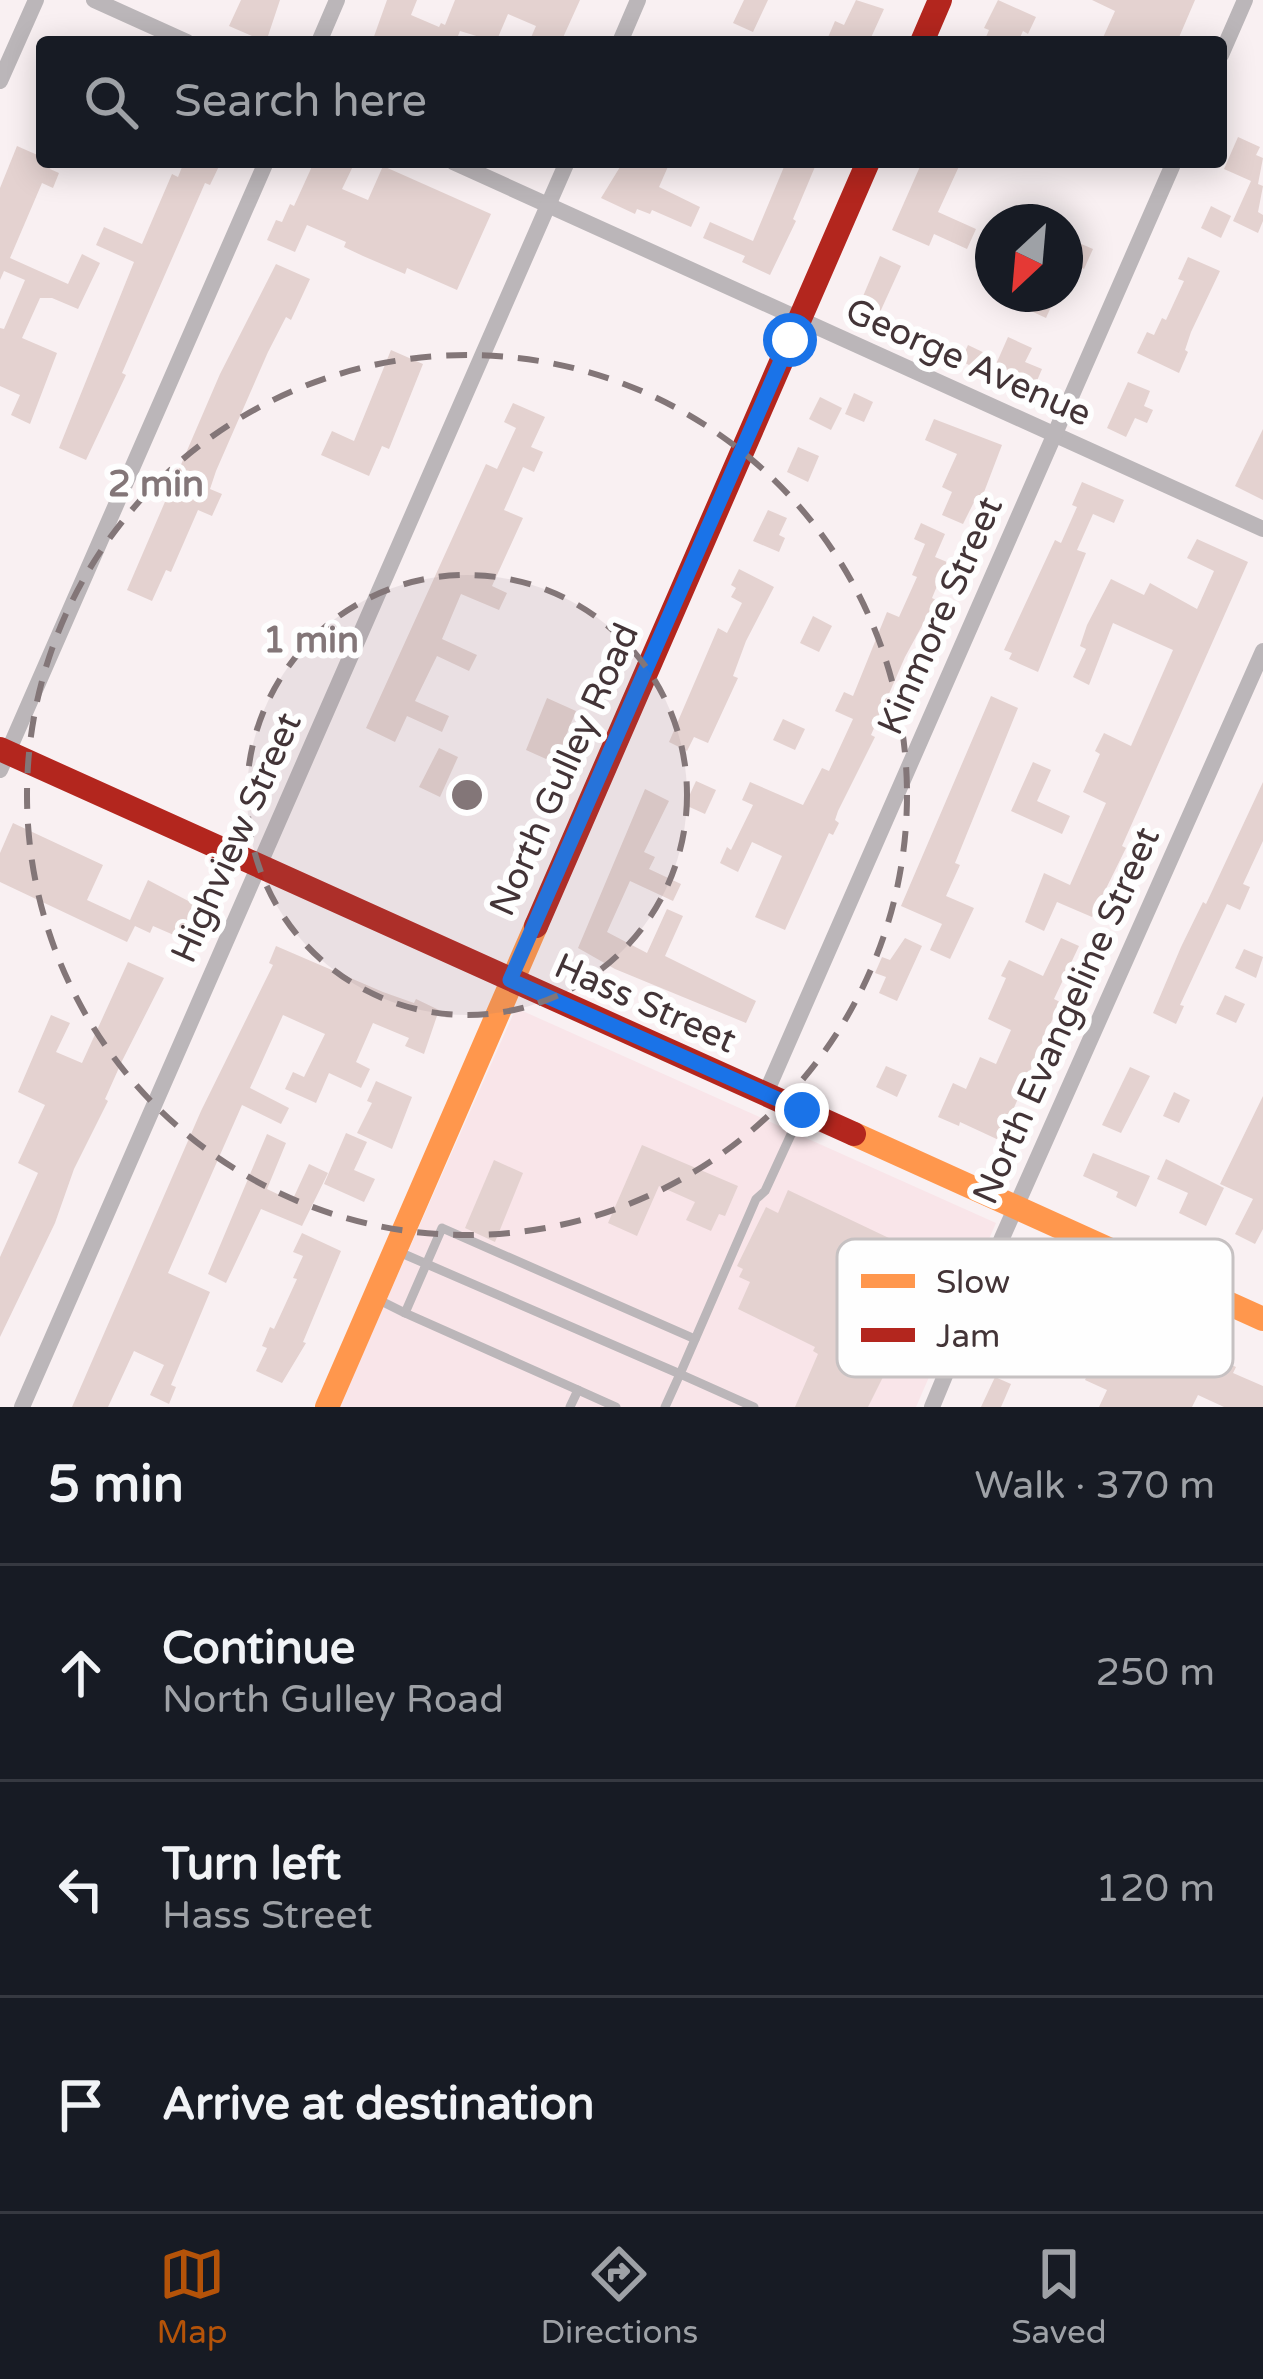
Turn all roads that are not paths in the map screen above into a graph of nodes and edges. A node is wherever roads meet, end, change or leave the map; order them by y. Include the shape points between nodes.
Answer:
1 (35, 0) edge
2 (94, 0) edge
3 (337, 0) edge
4 (638, 0) edge
5 (940, 0) edge
6 (1245, 0) edge
7 (174, 36) edge
8 (322, 36) edge
9 (623, 36) edge
10 (925, 36) edge
11 (1227, 41) edge
12 (0, 81) edge
13 (263, 168) edge
14 (466, 168) edge
15 (564, 168) edge
16 (865, 168) edge
17 (1171, 168) edge
18 (548, 205) junction
19 (799, 320) junction
20 (1054, 435) junction
21 (1263, 529) edge
22 (1263, 651) edge
23 (3, 757) edge
24 (259, 866) junction
25 (510, 980) junction
26 (765, 1094) junction
27 (802, 1110) junction
28 (1016, 1207) junction
29 (1003, 1239) edge
30 (1087, 1239) edge
31 (396, 1250) junction
32 (427, 1262) junction
33 (375, 1298) junction
34 (1233, 1305) edge
35 (405, 1312) junction
36 (1263, 1319) edge
37 (695, 1339) junction
38 (680, 1374) junction
39 (945, 1377) edge
40 (578, 1390) junction
41 (22, 1407) edge
42 (328, 1407) edge
43 (570, 1407) edge
44 (616, 1407) edge
45 (665, 1407) edge
46 (754, 1407) edge
47 (932, 1407) edge

1 - 12 street
2 - 7 street
3 - 8 street
4 - 9 street
5 - 10 street
6 - 11 street
13 - 23 street
14 - 18 street, George Avenue
15 - 18 street, Highview Street
16 - 19 street, North Gulley Road
17 - 20 street, Kinmore Street
18 - 19 street, George Avenue
18 - 24 street, Highview Street
19 - 20 street, George Avenue
19 - 25 street, North Gulley Road
20 - 21 street, George Avenue
20 - 26 street, Kinmore Street
22 - 28 street, North Evangeline Street
23 - 24 street, Hass Street
24 - 25 street, Hass Street
24 - 41 street, Highview Street
25 - 26 street, Hass Street
25 - 31 street, North Gulley Road
26 - 27 street, Hass Street
27 - 28 street, Hass Street
27 - 37 lane
28 - 29 street, North Evangeline Street
28 - 30 street, Hass Street
31 - 32 lane
31 - 33 street, North Gulley Road
32 - 35 lane
32 - 37 lane via 442,1228
32 - 38 lane
33 - 35 lane
33 - 42 street, North Gulley Road
34 - 36 street, Hass Street
35 - 40 lane
37 - 38 lane
38 - 45 lane
38 - 46 lane
39 - 47 street, North Evangeline Street
40 - 43 lane
40 - 44 lane

